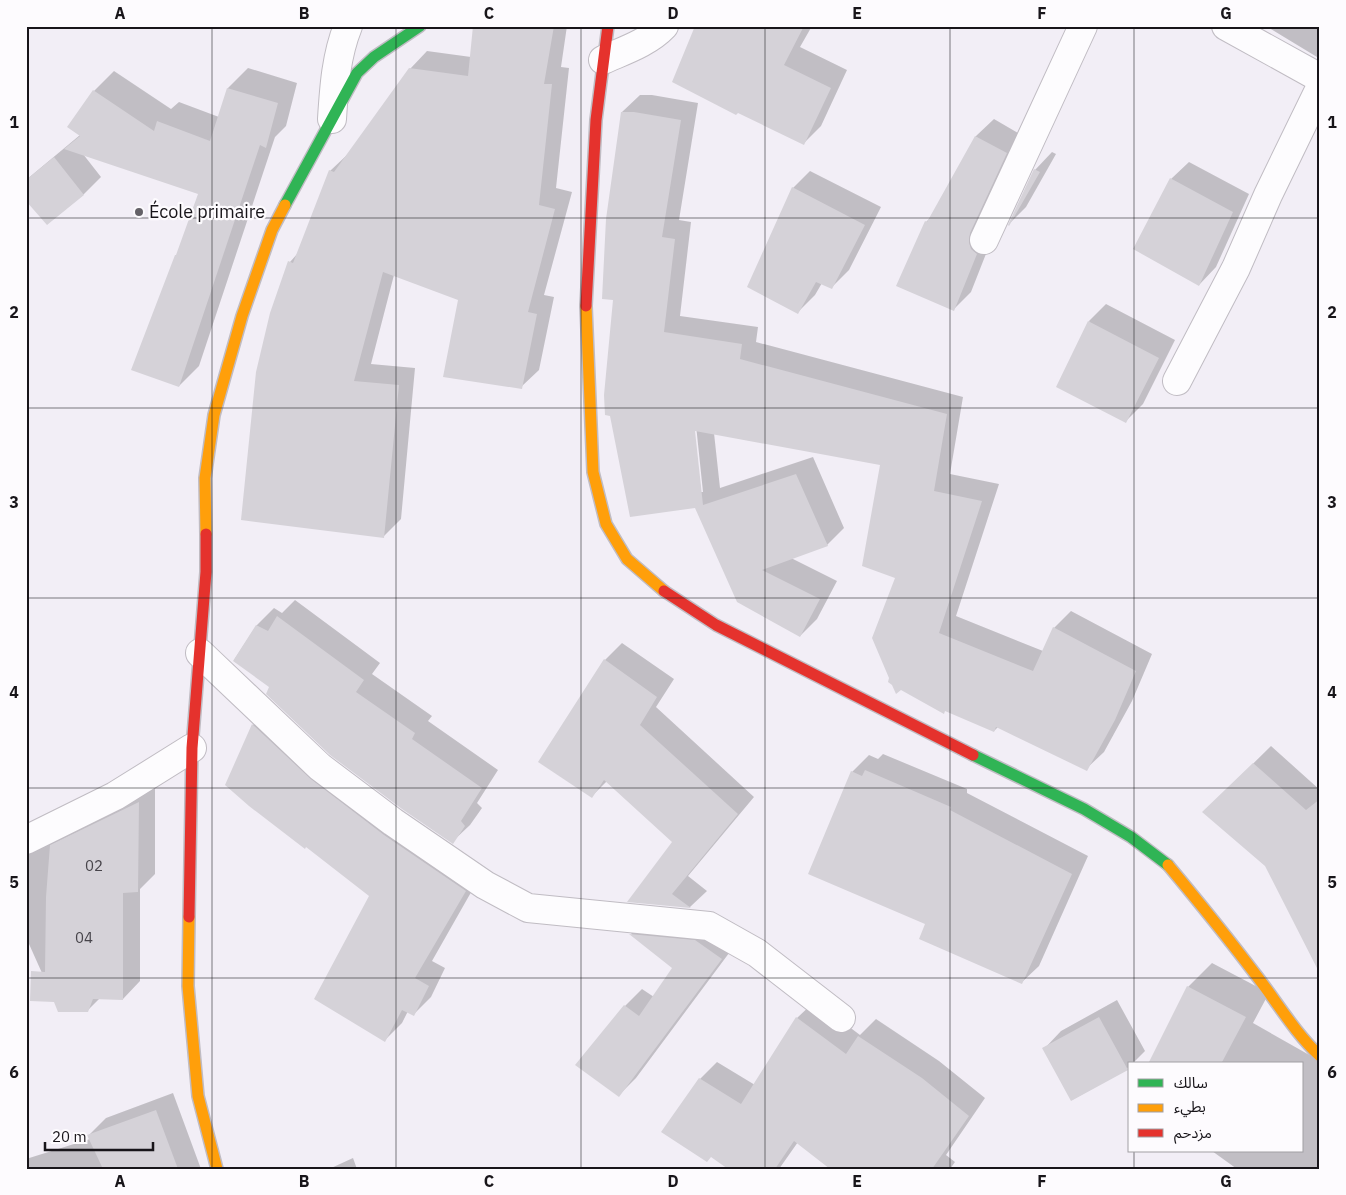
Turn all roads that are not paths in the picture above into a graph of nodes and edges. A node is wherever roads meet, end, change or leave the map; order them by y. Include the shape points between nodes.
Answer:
1 (348, 26) edge
2 (420, 26) edge
3 (608, 26) edge
4 (664, 26) edge
5 (1083, 26) edge
6 (1226, 26) edge
7 (602, 60) junction
8 (1320, 78) edge
9 (1320, 88) edge
10 (332, 119) junction
11 (984, 240) dead end
12 (1177, 380) dead end
13 (200, 653) junction
14 (192, 748) junction
15 (26, 840) edge
16 (841, 1018) dead end
17 (1320, 1056) edge
18 (217, 1169) edge

1 - 10 street via 336,71
2 - 10 main road via 374,57 357,73
3 - 7 main road
4 - 7 street via 642,43
5 - 11 street
6 - 8 street
7 - 17 main road via 586,300 588,400 594,472 606,524 627,559 657,586 716,625 981,760 1084,808 1131,837 1164,861 1307,1044
9 - 12 street via 1236,268
10 - 13 main road via 272,230 242,316 214,415 205,478 206,572
13 - 14 main road
13 - 16 street via 320,767 485,885 528,908 709,926 757,953
14 - 15 street via 114,796
14 - 18 main road via 188,986 198,1096

